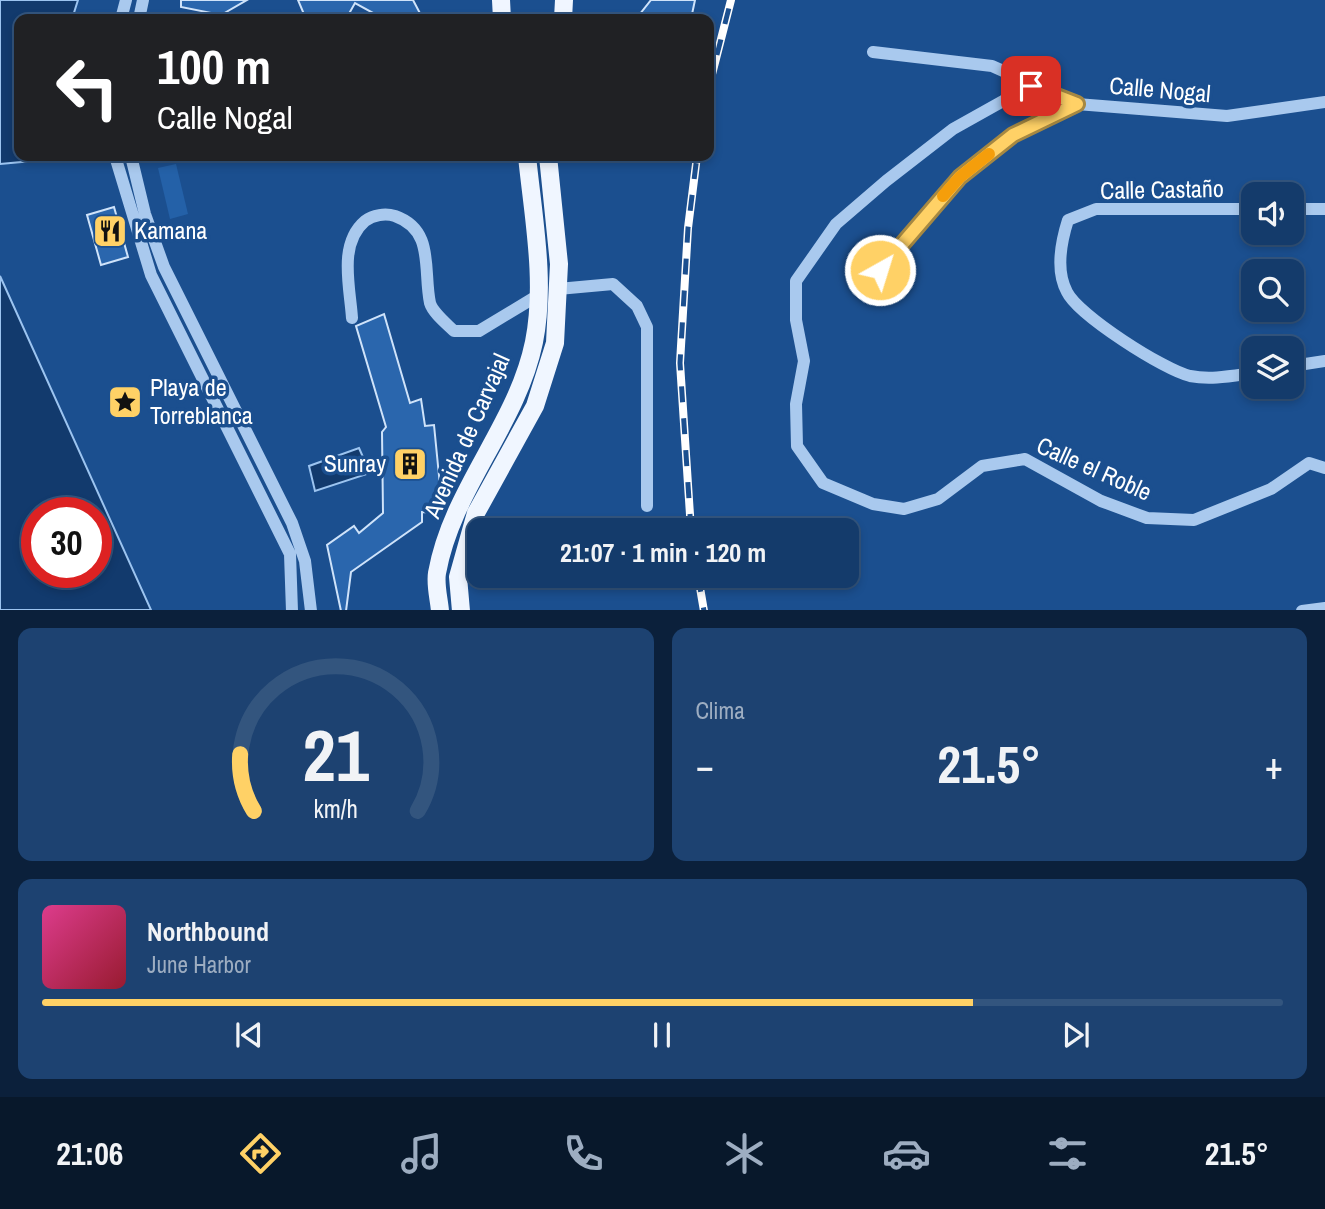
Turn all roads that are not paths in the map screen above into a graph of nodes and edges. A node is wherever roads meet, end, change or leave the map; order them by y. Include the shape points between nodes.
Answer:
1 (873, 52) dead end
2 (1031, 86) junction
3 (1325, 102) edge
4 (1077, 104) junction
5 (117, 161) edge
6 (132, 161) edge
7 (528, 161) edge
8 (549, 161) edge
9 (1241, 209) edge
10 (1304, 209) edge
11 (1325, 209) edge
12 (558, 289) junction
13 (537, 296) junction
14 (877, 300) dead end
15 (352, 318) dead end
16 (1325, 361) edge
17 (1304, 364) edge
18 (1241, 375) edge
19 (1325, 468) edge
20 (647, 506) dead end
21 (292, 610) edge
22 (311, 610) edge
23 (440, 610) edge
24 (461, 610) edge

1 - 2 street, Calle Nogal via 992,66
2 - 4 street, Calle Nogal
2 - 19 street, Calle el Roble via 953,129 886,181 836,224 796,281 803,360 796,404 797,446 823,483 873,503 904,509 938,499 982,466 1025,458 1101,501 1147,518 1194,520 1271,489 1310,463
3 - 4 street, Calle Nogal via 1227,116
4 - 14 street via 1013,135 960,177 880,270
5 - 21 street via 151,275 290,554
6 - 22 street via 164,267 292,523 304,561
7 - 13 main road, Avenida de Carvajal via 539,266
8 - 12 main road, Avenida de Carvajal
9 - 18 street, Calle Castaño via 1096,209 1068,219 1059,250 1067,292 1094,319 1137,349 1187,375 1217,379
10 - 11 street
12 - 20 street via 613,284 637,306 647,327
12 - 24 main road, Avenida de Carvajal via 555,343 535,406 476,513 458,578
13 - 15 street via 479,331 454,331 431,306 426,255 418,230 386,213 366,220 347,249
13 - 23 main road, Avenida de Carvajal via 534,342 515,399 459,504 437,575
16 - 17 street

